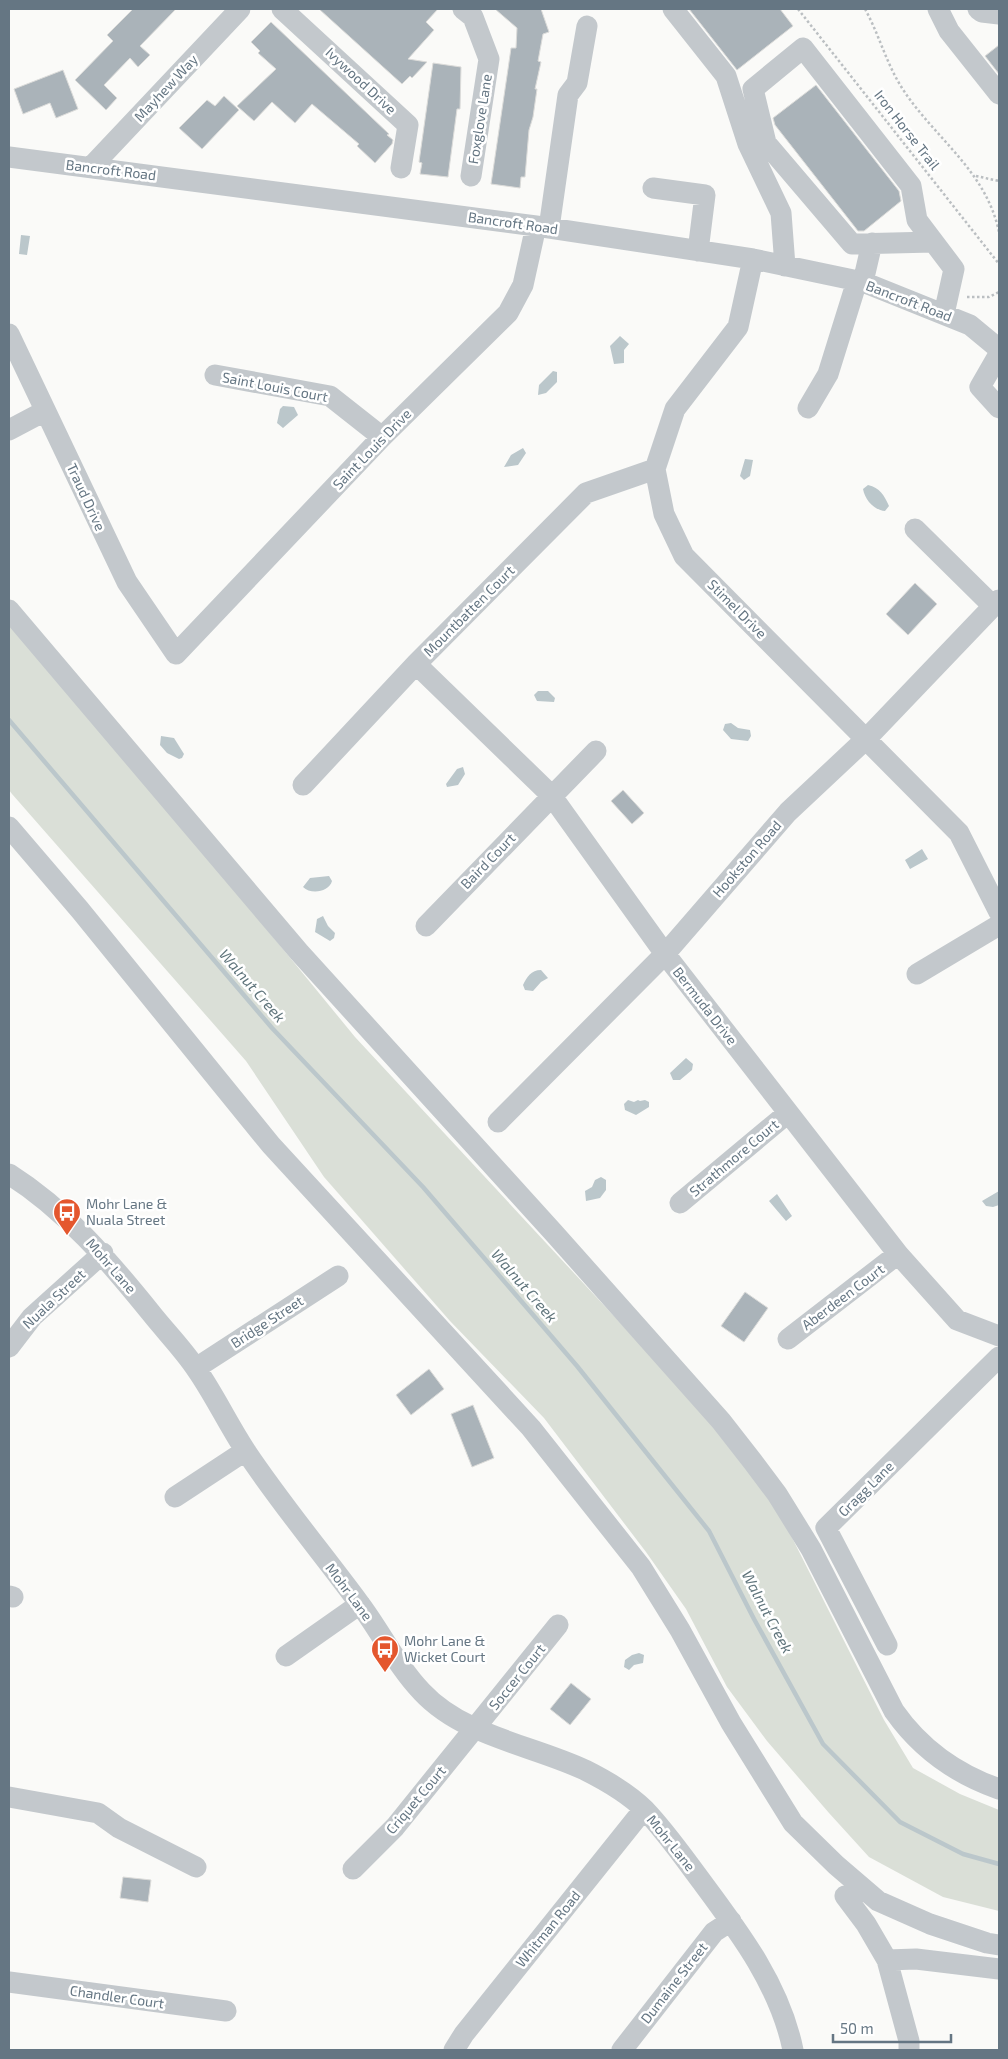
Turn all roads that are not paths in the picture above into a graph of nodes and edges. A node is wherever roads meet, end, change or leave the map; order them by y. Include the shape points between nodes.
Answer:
1 (240, 9) edge
2 (282, 9) edge
3 (463, 9) edge
4 (673, 9) edge
5 (938, 9) edge
6 (978, 9) edge
7 (999, 14) edge
8 (587, 26) dead end
9 (999, 94) edge
10 (9, 157) edge
11 (91, 167) junction
12 (401, 168) dead end
13 (471, 176) dead end
14 (653, 188) dead end
15 (542, 227) junction
16 (933, 242) junction
17 (872, 243) junction
18 (698, 251) junction
19 (753, 259) junction
20 (785, 266) junction
21 (860, 281) junction
22 (951, 317) junction
23 (9, 334) edge
24 (999, 349) edge
25 (999, 354) edge
26 (215, 375) dead end
27 (808, 408) dead end
28 (999, 408) edge
29 (45, 411) junction
30 (9, 430) edge
31 (382, 437) junction
32 (655, 469) junction
33 (915, 529) dead end
34 (996, 603) edge
35 (9, 610) edge
36 (176, 654) joint
37 (416, 664) junction
38 (867, 738) junction
39 (596, 751) dead end
40 (303, 785) dead end
41 (551, 795) junction
42 (9, 827) edge
43 (999, 912) edge
44 (426, 926) dead end
45 (999, 926) edge
46 (665, 954) junction
47 (917, 974) dead end
48 (788, 1113) junction
49 (498, 1122) dead end
50 (9, 1174) edge
51 (680, 1203) dead end
52 (103, 1254) junction
53 (898, 1254) junction
54 (338, 1276) dead end
55 (999, 1336) edge
56 (788, 1339) dead end
57 (9, 1347) edge
58 (999, 1357) edge
59 (196, 1368) junction
60 (245, 1451) junction
61 (175, 1497) dead end
62 (360, 1604) junction
63 (558, 1626) dead end
64 (887, 1645) dead end
65 (286, 1656) dead end
66 (476, 1728) junction
67 (999, 1789) edge
68 (9, 1797) edge
69 (644, 1809) junction
70 (196, 1867) dead end
71 (353, 1869) dead end
72 (845, 1896) dead end
73 (731, 1921) junction
74 (999, 1944) edge
75 (888, 1960) junction
76 (999, 1969) edge
77 (9, 1982) edge
78 (226, 2012) dead end
79 (454, 2050) edge
80 (622, 2050) edge
81 (793, 2050) edge
82 (909, 2050) edge

1 - 11 street, Mayhew Way
2 - 12 street, Ivywood Drive via 408,125
3 - 13 street, Foxglove Lane via 473,17 489,59
4 - 20 street via 726,76 748,144 781,213
5 - 9 street via 949,30
6 - 7 street
8 - 15 street, Saint Louis Drive via 577,83 568,95
10 - 11 street, Bancroft Road
11 - 15 street, Bancroft Road
14 - 18 street via 705,195
15 - 18 street, Bancroft Road
15 - 31 street, Saint Louis Drive via 523,285 508,313
16 - 17 street
16 - 17 street via 917,220 911,186 804,48 753,89 766,143 852,244
16 - 22 street via 954,269
17 - 21 street
18 - 19 street, Bancroft Road
19 - 20 street, Bancroft Road
19 - 32 street, Stimel Drive via 738,326 675,409
20 - 21 street, Bancroft Road
21 - 22 street, Bancroft Road
21 - 27 street via 828,374
22 - 24 street, Bancroft Road via 970,325
23 - 29 street, Traud Drive
25 - 28 street via 980,387
26 - 31 street, Saint Louis Court via 330,396
29 - 30 street
29 - 36 street, Traud Drive via 127,582
31 - 36 street, Saint Louis Drive
32 - 37 street, Mountbatten Court via 586,493
32 - 38 street, Stimel Drive via 664,514 684,556
33 - 34 street
34 - 38 street, Hookston Road
35 - 67 street via 299,952 553,1232 753,1462 777,1494 810,1549 907,1730 951,1766
37 - 40 street, Mountbatten Court
37 - 41 street, Bermuda Drive
38 - 43 street, Stimel Drive via 959,833
38 - 46 street, Hookston Road via 788,812
39 - 41 street, Baird Court
41 - 44 street, Baird Court
41 - 46 street, Bermuda Drive
42 - 74 street via 272,1145 531,1428 635,1560 680,1630 731,1723 793,1823 878,1901 930,1924
45 - 47 street
46 - 48 street, Bermuda Drive
46 - 49 street, Hookston Road
48 - 51 street, Strathmore Court
48 - 53 street, Bermuda Drive
50 - 52 street, Mohr Lane via 55,1208
52 - 57 street, Nuala Street via 32,1317
52 - 59 street, Mohr Lane
53 - 55 street, Bermuda Drive via 957,1320
53 - 56 street, Aberdeen Court
54 - 59 street, Bridge Street
58 - 64 street, Gragg Lane via 826,1528
59 - 60 street, Mohr Lane
60 - 61 street
60 - 62 street, Mohr Lane
62 - 65 street
62 - 66 street, Mohr Lane via 423,1694 449,1714
63 - 66 street, Soccer Court
66 - 69 street, Mohr Lane via 585,1770
66 - 71 street, Criquet Court via 395,1827
68 - 70 street via 98,1813 119,1828
69 - 73 street, Mohr Lane
69 - 79 street, Whitman Road
72 - 75 street
73 - 80 street, Dumaine Street via 714,1932
73 - 81 street, Mohr Lane via 764,1973 788,2025
75 - 76 street via 916,1959
75 - 82 street
77 - 78 street, Chandler Court

